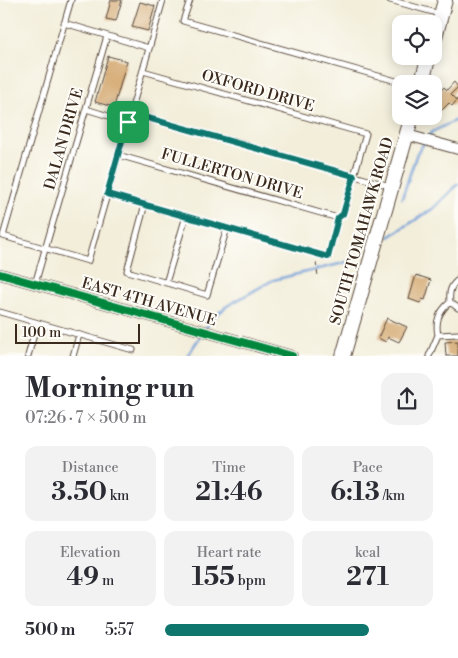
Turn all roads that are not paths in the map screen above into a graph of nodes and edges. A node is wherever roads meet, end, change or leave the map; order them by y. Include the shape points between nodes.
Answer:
1 (71, 0) edge
2 (163, 0) edge
3 (190, 0) edge
4 (390, 0) edge
5 (445, 0) edge
6 (441, 14) joint
7 (64, 24) junction
8 (107, 36) junction
9 (149, 48) junction
10 (143, 71) junction
11 (392, 80) edge
12 (86, 109) junction
13 (130, 113) junction
14 (128, 122) junction
15 (410, 125) edge
16 (407, 135) junction
17 (458, 149) edge
18 (118, 155) junction
19 (354, 176) junction
20 (392, 187) junction
21 (107, 194) junction
22 (145, 204) junction
23 (186, 216) junction
24 (338, 218) junction
25 (227, 228) junction
26 (45, 249) junction
27 (0, 274) edge
28 (458, 280) edge
29 (166, 283) junction
30 (35, 284) junction
31 (450, 302) junction
32 (458, 308) edge
33 (0, 312) edge
34 (37, 323) junction
35 (79, 334) junction
36 (458, 334) edge
37 (438, 335) junction
38 (28, 356) edge
39 (73, 356) edge
40 (125, 356) edge
41 (292, 356) edge
42 (343, 356) edge
43 (428, 356) edge

1 - 7 lane
2 - 9 lane
3 - 11 lane via 183,21
4 - 6 lane
5 - 6 main road
7 - 8 lane
7 - 26 lane via 3,236
8 - 9 lane
8 - 12 lane, DALAN DRIVE
9 - 10 lane
10 - 13 lane
10 - 19 lane, OXFORD DRIVE via 366,134
12 - 14 lane
12 - 26 lane, DALAN DRIVE
13 - 14 lane
13 - 19 lane
14 - 18 lane
15 - 16 main road, SOUTH TOMAHAWK ROAD
16 - 17 street
16 - 20 main road, SOUTH TOMAHAWK ROAD
18 - 21 lane
18 - 24 lane, FULLERTON DRIVE
19 - 20 lane
19 - 24 lane via 343,214
20 - 42 main road, SOUTH TOMAHAWK ROAD
21 - 22 lane
21 - 26 lane via 88,261
22 - 23 lane
22 - 29 lane via 126,271
23 - 25 lane
23 - 29 lane
24 - 25 lane via 328,257
25 - 29 lane via 207,295
26 - 30 lane, DALAN DRIVE
27 - 30 street, EAST 4TH AVENUE
28 - 31 lane via 452,286
30 - 41 street, EAST 4TH AVENUE
31 - 32 lane
31 - 37 lane via 438,315
33 - 34 lane
34 - 35 lane
34 - 38 lane
35 - 39 lane
35 - 40 lane via 130,349
36 - 37 lane
37 - 43 lane

